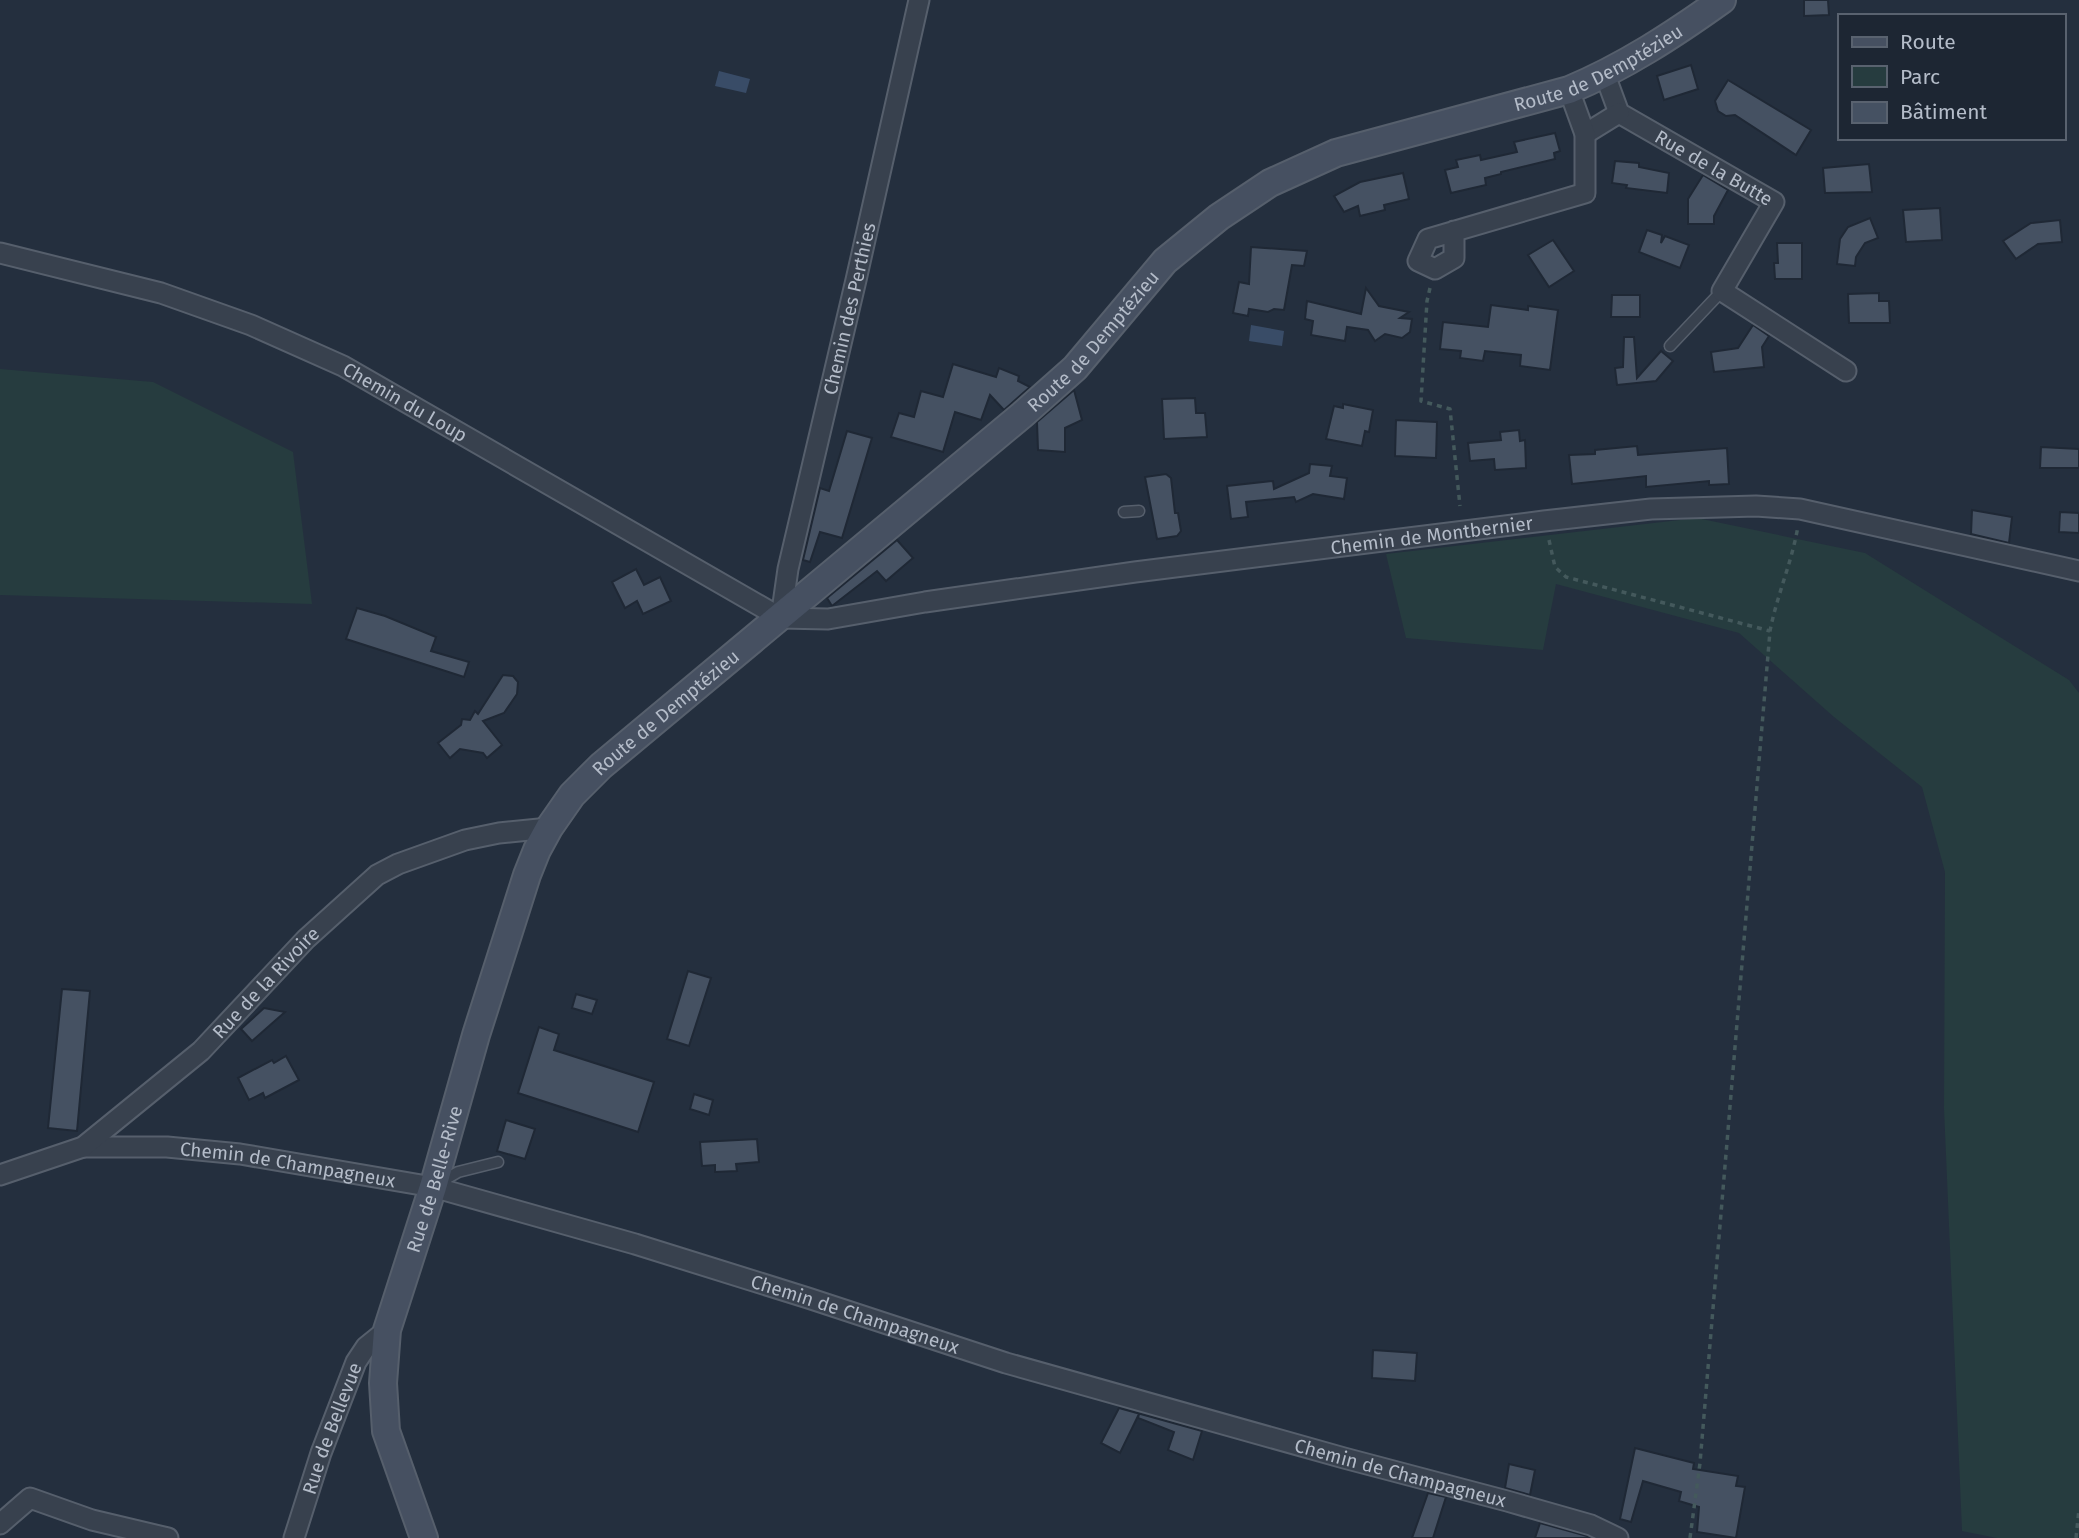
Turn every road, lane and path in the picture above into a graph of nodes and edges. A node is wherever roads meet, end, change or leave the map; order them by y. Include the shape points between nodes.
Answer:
1 (919, 0) edge
2 (1722, 0) edge
3 (1605, 75) junction
4 (1569, 90) junction
5 (1619, 113) junction
6 (1585, 134) junction
7 (0, 253) edge
8 (1435, 269) joint
9 (1722, 291) junction
10 (1670, 346) dead end
11 (1846, 370) dead end
12 (1460, 506) dead end
13 (1800, 509) junction
14 (1139, 511) dead end
15 (1124, 512) dead end
16 (1544, 521) junction
17 (2079, 571) edge
18 (781, 618) junction
19 (1770, 631) junction
20 (550, 828) junction
21 (83, 1147) junction
22 (498, 1162) dead end
23 (0, 1175) edge
24 (433, 1186) junction
25 (387, 1330) junction
26 (2079, 1509) edge
27 (0, 1524) edge
28 (168, 1538) edge
29 (294, 1538) edge
30 (423, 1538) edge
31 (1618, 1538) edge
32 (1690, 1538) edge
33 (2076, 1538) edge

1 - 18 street, Chemin des Perthies via 788,569
2 - 3 street, Route de Demptézieu via 1657,46
3 - 4 street, Route de Demptézieu
3 - 5 street
4 - 6 street
4 - 18 street, Route de Demptézieu via 1336,153 1270,183 1219,217 1165,261 1066,376
5 - 6 street
5 - 9 street, Rue de la Butte via 1774,202
6 - 8 street via 1585,193 1428,239 1418,261
7 - 18 street, Chemin du Loup via 161,293 251,325 343,366
8 - 12 path via 1427,301 1421,401 1450,409
9 - 10 lane
9 - 11 street
13 - 16 street, Chemin de Montbernier via 1651,509
13 - 17 street, Chemin de Montbernier
13 - 19 path via 1795,547
14 - 15 lane
16 - 18 street, Chemin de Montbernier via 1122,574 828,619
16 - 19 path via 1555,567 1566,577
18 - 20 street, Route de Demptézieu via 601,766 572,795
19 - 32 path
20 - 21 street, Rue de la Rivoire via 465,840 377,874 306,939 201,1051
20 - 24 street, Rue de Belle-Rive via 537,850 509,929
21 - 23 street, Rue de la Rivoire
21 - 24 street, Chemin de Champagneux via 228,1153
22 - 24 lane via 458,1172
24 - 25 street, Rue de Belle-Rive
24 - 31 street, Chemin de Champagneux via 644,1247 1006,1363 1507,1500 1591,1525
25 - 29 street, Rue de Bellevue via 356,1362
25 - 30 street, Rue de Belle-Rive via 386,1431
26 - 33 path
27 - 28 street via 30,1498 92,1520

